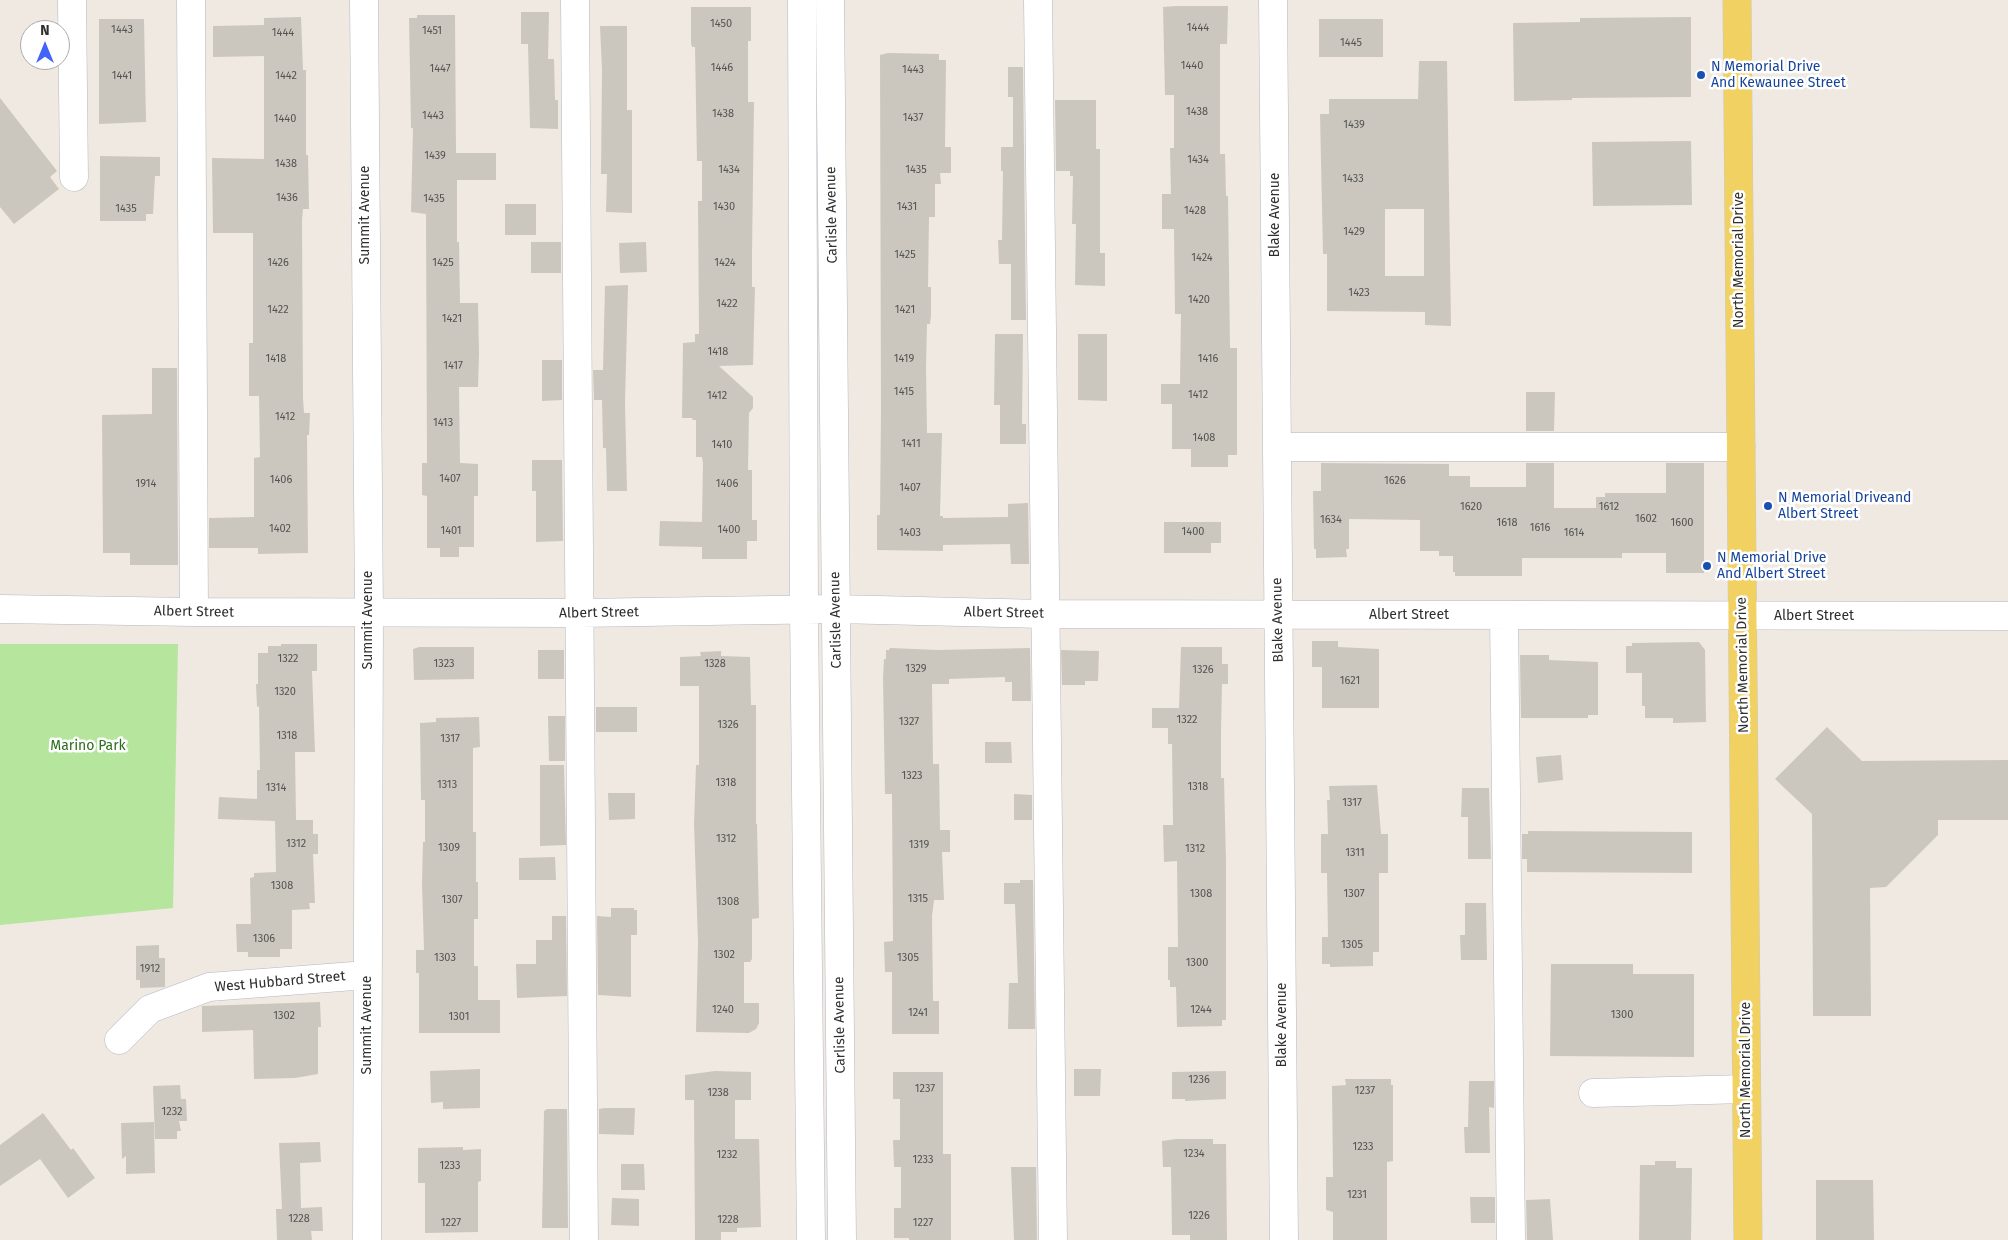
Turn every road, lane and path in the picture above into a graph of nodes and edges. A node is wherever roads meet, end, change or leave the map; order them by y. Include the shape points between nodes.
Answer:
1 (72, 0) edge
2 (191, 0) edge
3 (364, 0) edge
4 (575, 0) edge
5 (802, 0) edge
6 (830, 0) edge
7 (1038, 0) edge
8 (1273, 0) edge
9 (1737, 0) edge
10 (74, 177) dead end
11 (1277, 447) junction
12 (1741, 447) junction
13 (0, 609) edge
14 (836, 609) junction
15 (804, 610) junction
16 (194, 612) junction
17 (369, 613) junction
18 (579, 613) junction
19 (1044, 614) junction
20 (1278, 615) junction
21 (1504, 615) junction
22 (1742, 616) junction
23 (2008, 616) edge
24 (366, 975) junction
25 (810, 1037) junction
26 (840, 1037) junction
27 (119, 1040) dead end
28 (1746, 1089) junction
29 (1593, 1093) dead end
30 (367, 1240) edge
31 (584, 1240) edge
32 (811, 1240) edge
33 (842, 1240) edge
34 (1053, 1240) edge
35 (1284, 1240) edge
36 (1511, 1240) edge
37 (1748, 1240) edge

1 - 10 street
2 - 16 street
3 - 17 street, Summit Avenue
4 - 18 street
5 - 15 street, Carlisle Avenue
6 - 14 street, Carlisle Avenue
7 - 19 street
8 - 11 street, Blake Avenue
9 - 12 main road, North Memorial Drive
11 - 12 street
11 - 20 street, Blake Avenue
12 - 22 main road, North Memorial Drive
13 - 16 street, Albert Street
14 - 15 street, Albert Street
14 - 19 street, Albert Street
14 - 26 street, Carlisle Avenue
15 - 18 street, Albert Street
15 - 25 street, Carlisle Avenue
16 - 17 street, Albert Street
17 - 18 street, Albert Street
17 - 24 street, Summit Avenue
18 - 31 street
19 - 20 street, Albert Street
19 - 34 street
20 - 21 street, Albert Street
20 - 35 street, Blake Avenue
21 - 22 street, Albert Street
21 - 36 street
22 - 23 street, Albert Street
22 - 28 main road, North Memorial Drive
24 - 27 street, West Hubbard Street via 209,987 150,1008
24 - 30 street, Summit Avenue
25 - 26 street
25 - 32 street, Carlisle Avenue
26 - 33 street, Carlisle Avenue
28 - 29 street
28 - 37 main road, North Memorial Drive

